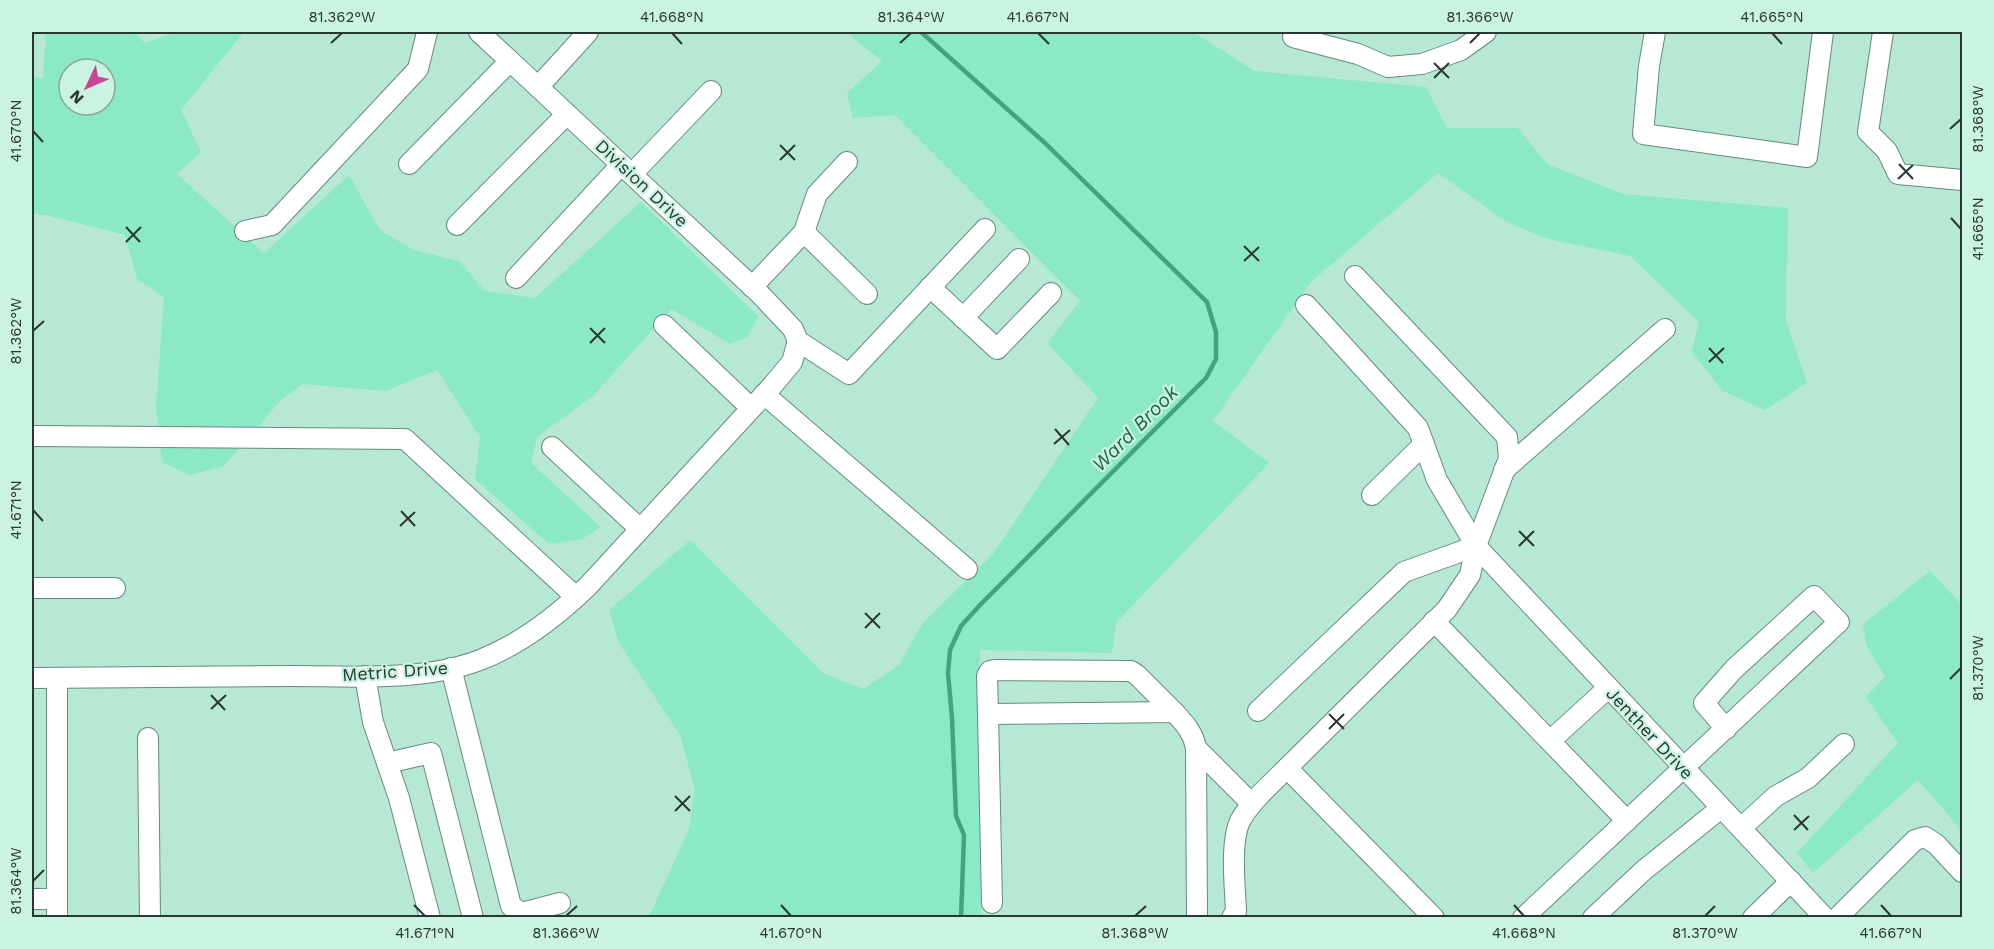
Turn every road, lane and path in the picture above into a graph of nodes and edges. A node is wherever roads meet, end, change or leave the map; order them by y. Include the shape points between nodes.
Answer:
1 (427, 32) edge
2 (479, 32) edge
3 (588, 32) edge
4 (1486, 32) edge
5 (1655, 32) edge
6 (1823, 32) edge
7 (1883, 32) edge
8 (1293, 37) dead end
9 (510, 61) junction
10 (538, 87) junction
11 (711, 90) dead end
12 (567, 114) junction
13 (847, 162) dead end
14 (409, 164) dead end
15 (626, 169) junction
16 (1962, 180) edge
17 (457, 225) dead end
18 (985, 229) dead end
19 (245, 231) dead end
20 (804, 232) junction
21 (1019, 259) dead end
22 (1355, 276) dead end
23 (516, 278) dead end
24 (752, 286) junction
25 (930, 287) junction
26 (1051, 293) dead end
27 (867, 294) dead end
28 (1306, 305) dead end
29 (963, 318) junction
30 (664, 325) dead end
31 (1665, 329) dead end
32 (798, 341) junction
33 (758, 401) junction
34 (32, 436) edge
35 (1424, 444) junction
36 (552, 447) dead end
37 (1504, 470) junction
38 (1372, 495) dead end
39 (640, 529) junction
40 (1476, 546) junction
41 (967, 569) dead end
42 (32, 588) edge
43 (115, 588) dead end
44 (576, 597) junction
45 (1434, 621) junction
46 (451, 668) junction
47 (365, 676) junction
48 (32, 678) edge
49 (57, 678) junction
50 (1608, 688) junction
51 (1258, 711) dead end
52 (1174, 712) junction
53 (988, 714) junction
54 (1726, 729) junction
55 (148, 738) dead end
56 (1550, 741) junction
57 (1844, 744) dead end
58 (1196, 748) junction
59 (387, 763) junction
60 (1287, 768) junction
61 (1683, 768) junction
62 (1252, 804) junction
63 (1721, 808) junction
64 (1627, 821) junction
65 (1741, 828) junction
66 (1962, 872) edge
67 (1791, 881) junction
68 (32, 899) edge
69 (560, 903) dead end
70 (992, 903) dead end
71 (57, 908) edge
72 (150, 918) edge
73 (430, 918) edge
74 (473, 918) edge
75 (1197, 918) edge
76 (1232, 918) edge
77 (1434, 918) edge
78 (1523, 918) edge
79 (1593, 918) edge
80 (1754, 918) edge
81 (1825, 918) edge
82 (1837, 918) edge

1 - 19 street via 418,69 272,225
2 - 9 street, Division Drive
3 - 10 street
4 - 8 street via 1451,54 1422,64 1388,67 1358,54
5 - 6 street via 1643,134 1808,157
7 - 16 street via 1868,132 1887,151 1898,174
9 - 10 street, Division Drive
9 - 14 street
10 - 12 street, Division Drive
11 - 15 street
12 - 15 street, Division Drive
12 - 17 street
13 - 20 street via 817,194
15 - 23 street
15 - 24 street, Division Drive
18 - 25 street
20 - 24 street
20 - 27 street
21 - 29 street
22 - 37 street via 1507,437 1509,458
24 - 32 street, Division Drive via 789,324
25 - 29 street
25 - 32 street via 849,374
26 - 29 street via 997,349
28 - 35 street, Jenther Drive via 1418,428
30 - 33 street
31 - 37 street
32 - 33 street, Metric Drive via 792,362
33 - 39 street, Metric Drive
33 - 41 street
34 - 44 street via 405,439
35 - 38 street
35 - 40 street, Jenther Drive via 1437,480
36 - 39 street
37 - 40 street
39 - 44 street, Metric Drive
40 - 45 street via 1470,575
40 - 50 street, Jenther Drive
40 - 51 street via 1404,572
42 - 43 street
44 - 46 street, Metric Drive via 521,639 480,660
45 - 56 street
45 - 60 street
46 - 47 street, Metric Drive
46 - 69 street via 512,906 522,913
47 - 49 street, Metric Drive
47 - 59 street via 373,722
48 - 49 street, Metric Drive
49 - 71 street
50 - 56 street
50 - 61 street, Jenther Drive
52 - 53 street
52 - 53 street via 1131,671 995,670 987,676
52 - 58 street via 1194,737
53 - 70 street
54 - 54 street via 1839,622 1814,596 1734,669 1704,704
54 - 61 street
55 - 72 street
56 - 64 street
57 - 65 street via 1808,778 1776,796
58 - 62 street
58 - 75 street
59 - 73 street
59 - 74 street via 431,753
60 - 62 street
60 - 77 street
61 - 63 street, Jenther Drive
61 - 64 street
62 - 76 street via 1234,837 1236,911
63 - 65 street, Jenther Drive
63 - 79 street via 1643,871
64 - 78 street
65 - 67 street, Jenther Drive
66 - 82 street via 1936,843 1925,837 1915,840
67 - 80 street
67 - 81 street, Jenther Drive
68 - 71 street

